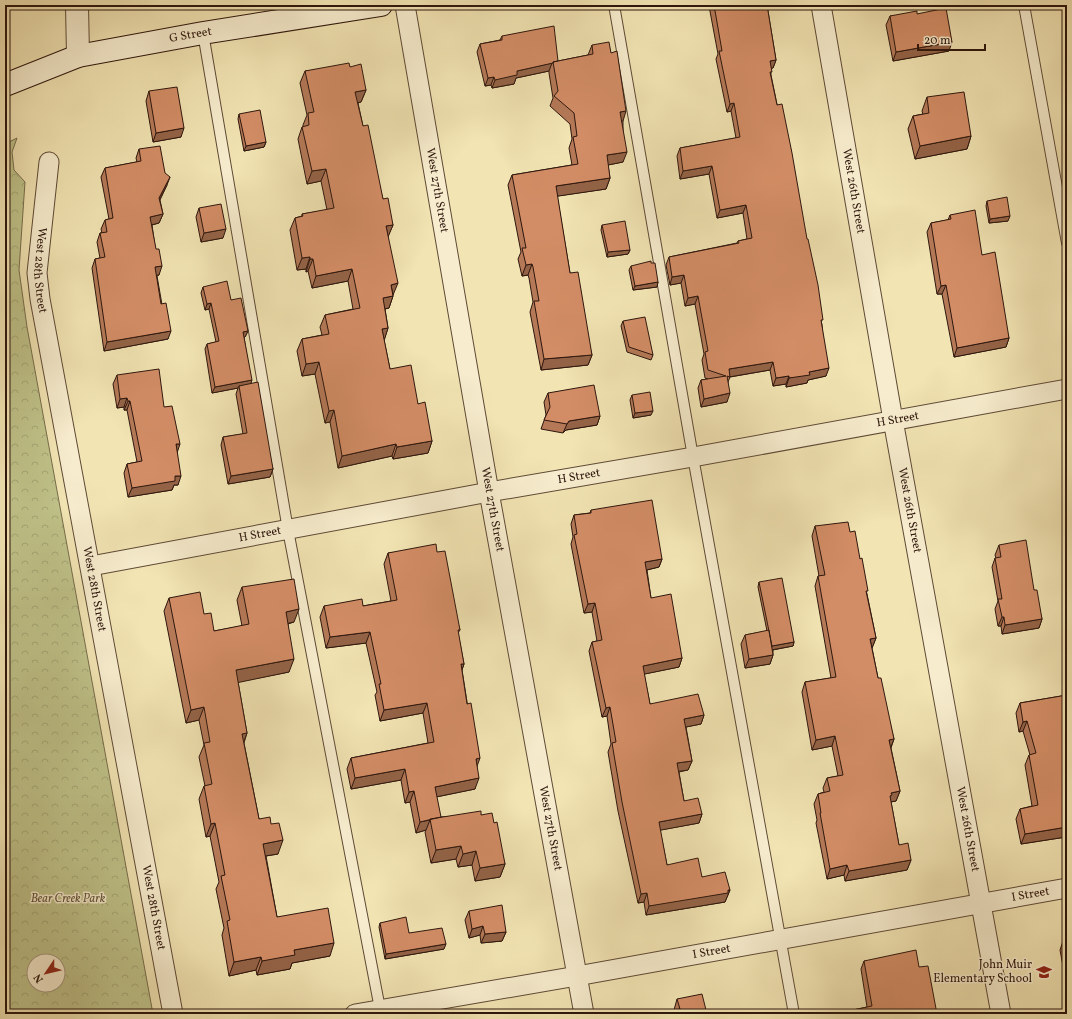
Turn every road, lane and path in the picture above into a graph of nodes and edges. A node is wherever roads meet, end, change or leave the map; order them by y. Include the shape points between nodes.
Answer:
1 (77, 5) edge
2 (381, 5) edge
3 (405, 5) edge
4 (614, 5) edge
5 (822, 5) edge
6 (1024, 5) edge
7 (203, 33) junction
8 (78, 56) junction
9 (9, 84) edge
10 (49, 162) dead end
11 (1067, 243) edge
12 (1067, 389) edge
13 (894, 420) junction
14 (693, 457) junction
15 (489, 492) junction
16 (288, 530) junction
17 (91, 566) junction
18 (1067, 888) edge
19 (981, 903) junction
20 (781, 939) junction
21 (577, 976) junction
22 (381, 1012) edge
23 (173, 1014) edge
24 (356, 1014) edge
25 (584, 1014) edge
26 (794, 1014) edge
27 (1001, 1014) edge

1 - 8 main road
2 - 7 main road, G Street
3 - 15 street, West 27th Street
4 - 14 lane
5 - 13 street, West 26th Street
6 - 11 lane
7 - 8 main road, G Street
7 - 16 lane
8 - 9 main road, G Street
10 - 17 street, West 28th Street via 37,273 39,293
12 - 13 street, H Street
13 - 14 street, H Street
13 - 19 street, West 26th Street
14 - 15 street, H Street
14 - 20 lane
15 - 16 street, H Street
15 - 21 street, West 27th Street
16 - 17 street, H Street
16 - 22 lane
17 - 23 street, West 28th Street
18 - 19 street, I Street
19 - 20 street, I Street
19 - 27 street, West 26th Street
20 - 21 street, I Street
20 - 26 lane
21 - 22 street, I Street
21 - 25 street, West 27th Street
22 - 24 street, I Street

